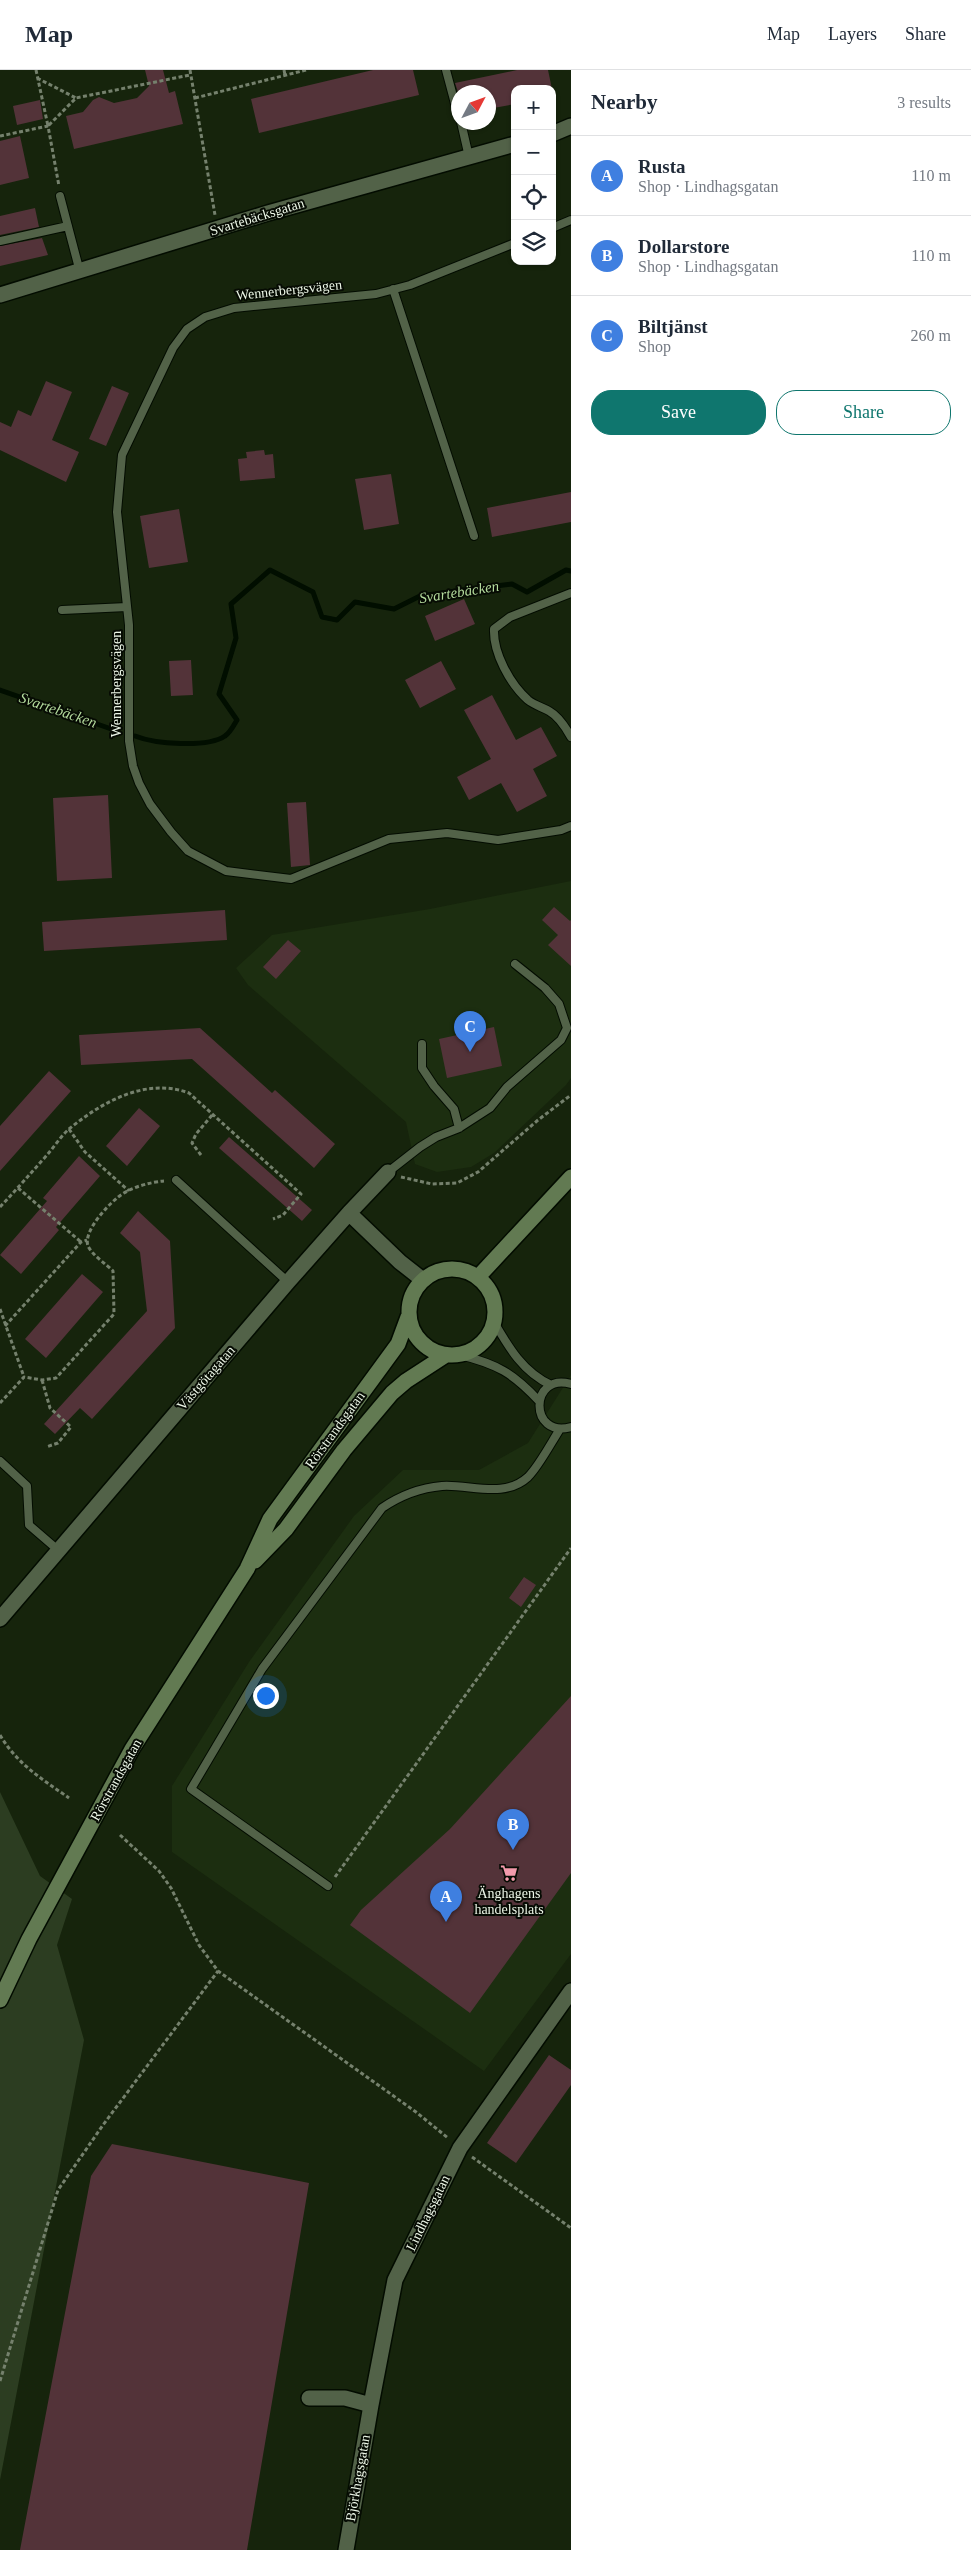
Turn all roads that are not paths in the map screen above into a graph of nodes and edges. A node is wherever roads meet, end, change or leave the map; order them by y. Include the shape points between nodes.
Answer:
1 (446, 70) edge
2 (451, 88) edge
3 (571, 126) edge
4 (463, 130) edge
5 (556, 132) edge
6 (511, 145) edge
7 (469, 157) junction
8 (60, 196) road end
9 (571, 220) edge
10 (68, 226) junction
11 (556, 226) edge
12 (0, 241) edge
13 (511, 245) edge
14 (80, 272) junction
15 (393, 289) junction
16 (0, 295) edge
17 (474, 536) dead end
18 (571, 593) edge
19 (127, 607) junction
20 (62, 610) dead end
21 (571, 737) edge
22 (571, 826) edge
23 (515, 964) dead end
24 (422, 1044) dead end
25 (459, 1128) junction
26 (388, 1172) joint
27 (571, 1177) edge
28 (176, 1180) road end
29 (349, 1213) junction
30 (478, 1277) junction
31 (422, 1280) junction
32 (288, 1282) junction
33 (408, 1317) junction
34 (494, 1322) junction
35 (453, 1355) junction
36 (571, 1384) edge
37 (551, 1385) junction
38 (539, 1401) junction
39 (571, 1427) edge
40 (560, 1429) junction
41 (0, 1461) edge
42 (58, 1550) junction
43 (247, 1569) junction
44 (0, 1619) edge
45 (328, 1886) road end
46 (571, 1991) edge
47 (0, 2000) edge
48 (309, 2398) dead end
49 (371, 2405) junction
50 (346, 2550) edge

1 - 2 lane
3 - 5 street
4 - 7 lane
6 - 7 street, Svartebäcksgatan
7 - 14 street, Svartebäcksgatan
8 - 10 lane
9 - 11 lane
10 - 12 lane
10 - 14 lane
13 - 15 lane, Wennerbergsvägen
14 - 16 street, Svartebäcksgatan
15 - 17 lane
15 - 19 lane, Wennerbergsvägen via 376,294 234,308 206,317 187,329 173,348 122,455 117,512
18 - 21 lane via 510,618 494,629 494,641 506,671 519,690 529,702 551,712
19 - 20 lane
19 - 22 lane, Wennerbergsvägen via 128,721 133,766 150,804 170,832 188,851 210,864 226,871 291,879 389,840 447,833 498,840
23 - 25 lane via 559,1004 567,1028 561,1040 507,1087 490,1108
24 - 25 lane via 422,1068 454,1109
25 - 26 lane via 420,1146
26 - 29 street, Västgötagatan
27 - 30 main road
28 - 32 lane
29 - 31 street
29 - 32 street, Västgötagatan
30 - 31 main road via 450,1268
30 - 34 main road via 491,1293 496,1312
31 - 33 main road, Rörstrandsgatan via 412,1297
32 - 42 street, Västgötagatan
33 - 35 main road via 420,1342 432,1351
33 - 43 main road, Rörstrandsgatan via 398,1344 270,1519
34 - 35 main road, Rörstrandsgatan via 482,1344 472,1351
34 - 37 lane via 518,1360 540,1380
35 - 38 lane via 496,1365
35 - 43 main road, Rörstrandsgatan via 406,1381 392,1393 344,1450 286,1530
36 - 37 lane via 560,1382
37 - 38 lane
38 - 40 lane via 543,1419
39 - 40 lane
40 - 45 lane via 528,1477 508,1488 444,1486 420,1489 398,1497 382,1508 262,1669 191,1789
41 - 42 lane via 27,1486 29,1525
42 - 44 street, Västgötagatan
43 - 47 main road, Rörstrandsgatan via 132,1749 29,1939
46 - 49 street, Lindhagsgatan via 460,2148 395,2280
48 - 49 street via 345,2398
49 - 50 street, Björkhagsgatan

